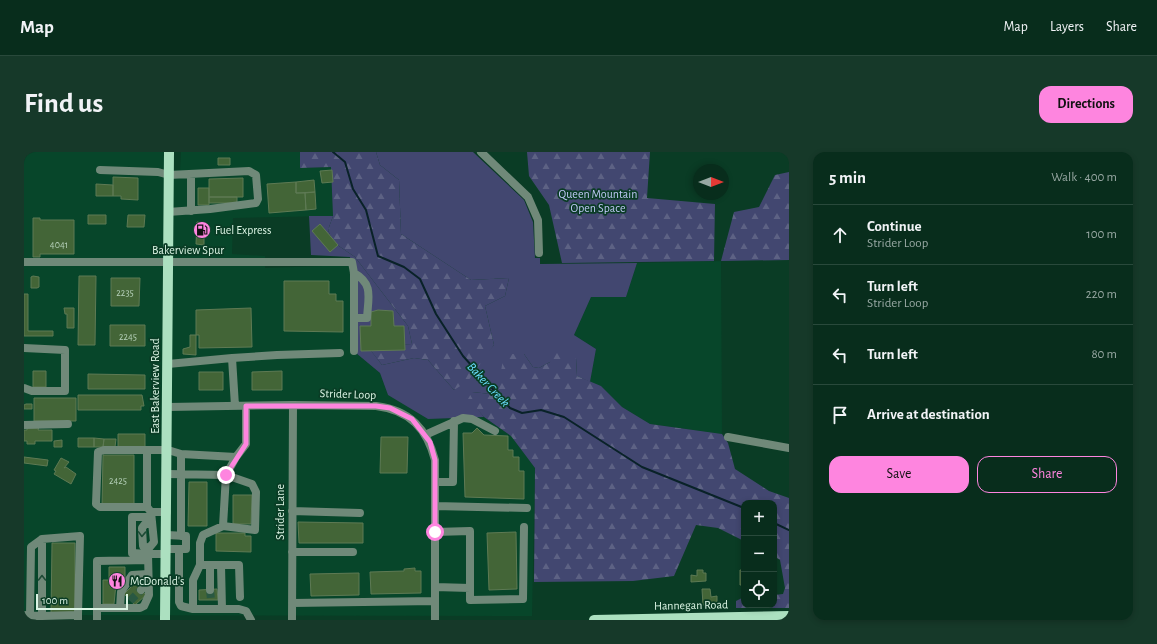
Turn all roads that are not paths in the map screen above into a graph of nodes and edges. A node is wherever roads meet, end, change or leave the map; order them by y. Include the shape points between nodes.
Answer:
1 (169, 152) edge
2 (481, 152) edge
3 (100, 170) dead end
4 (169, 174) junction
5 (191, 174) junction
6 (191, 211) junction
7 (168, 212) junction
8 (539, 253) dead end
9 (24, 262) edge
10 (168, 262) junction
11 (354, 273) junction
12 (354, 318) junction
13 (24, 348) edge
14 (354, 351) dead end
15 (340, 353) dead end
16 (232, 358) junction
17 (168, 364) junction
18 (24, 388) edge
19 (293, 405) junction
20 (235, 406) junction
21 (246, 406) junction
22 (168, 407) junction
23 (454, 421) junction
24 (24, 424) edge
25 (68, 424) dead end
26 (495, 431) dead end
27 (425, 435) junction
28 (728, 437) dead end
29 (789, 448) edge
30 (148, 450) junction
31 (168, 450) junction
32 (181, 454) junction
33 (236, 458) junction
34 (167, 474) junction
35 (181, 474) junction
36 (226, 475) junction
37 (435, 482) junction
38 (435, 506) junction
39 (527, 508) dead end
40 (292, 511) junction
41 (167, 512) junction
42 (360, 513) dead end
43 (150, 515) junction
44 (223, 526) junction
45 (524, 527) dead end
46 (435, 532) junction
47 (167, 535) junction
48 (181, 536) junction
49 (42, 539) junction
50 (186, 543) junction
51 (200, 543) junction
52 (179, 549) junction
53 (166, 552) junction
54 (292, 552) junction
55 (352, 552) dead end
56 (149, 554) junction
57 (130, 561) junction
58 (200, 565) junction
59 (210, 565) junction
60 (221, 565) junction
61 (195, 574) junction
62 (179, 575) junction
63 (148, 578) junction
64 (435, 587) junction
65 (470, 588) junction
66 (141, 590) tunnel mouth
67 (210, 590) tunnel mouth
68 (240, 597) dead end
69 (211, 600) tunnel mouth
70 (130, 601) tunnel mouth
71 (435, 601) junction
72 (292, 603) junction
73 (99, 608) junction
74 (122, 608) junction
75 (193, 609) junction
76 (211, 609) junction
77 (222, 609) junction
78 (27, 615) edge
79 (789, 616) edge
80 (41, 618) edge
81 (78, 618) edge
82 (722, 619) edge
83 (97, 620) edge
84 (165, 620) edge
85 (251, 620) edge
86 (292, 620) edge
87 (435, 620) edge
88 (594, 620) edge

1 - 4 main road, East Bakerview Road
2 - 8 street via 528,197 538,220
3 - 4 street
4 - 5 street
4 - 7 main road, East Bakerview Road
5 - 6 street
5 - 6 street via 252,171 256,175 258,199 256,203
6 - 7 street
7 - 10 main road, East Bakerview Road
9 - 10 street, Bakerview Spur
10 - 11 street, Bakerview Spur via 352,262
10 - 17 main road, East Bakerview Road
11 - 12 street
11 - 12 street via 368,286 367,318
12 - 14 street
13 - 18 street via 65,350 65,391 32,391
15 - 16 street
16 - 17 street
16 - 20 street
17 - 22 main road, East Bakerview Road
19 - 21 street, Strider Loop
19 - 27 street, Strider Loop via 390,408 412,419
19 - 40 street, Strider Lane
20 - 21 street, Strider Loop
20 - 22 street, Strider Loop
21 - 33 street via 246,444
22 - 31 main road, East Bakerview Road
23 - 26 street via 472,418
23 - 27 street
23 - 37 street via 453,482
24 - 25 street
27 - 37 street, Strider Loop via 430,442 435,460
28 - 29 street
30 - 31 street
30 - 43 street
30 - 43 street via 98,452 96,504 100,507
31 - 32 street
31 - 34 main road, East Bakerview Road
32 - 33 street
32 - 35 street
33 - 36 street
34 - 35 street
34 - 41 main road, East Bakerview Road
35 - 36 street
35 - 48 street
36 - 44 street
36 - 44 street via 252,484 256,492 255,530
37 - 38 street, Strider Loop
38 - 39 street
38 - 46 street, Strider Loop
40 - 42 street
40 - 54 street, Strider Lane
41 - 43 street
41 - 47 main road, East Bakerview Road
43 - 56 street via 154,528 154,542
43 -> 56 street via 142,528 143,546
43 - 56 street via 132,517 132,553
44 - 51 street via 203,536
45 - 65 street via 523,599 470,600
46 - 64 street, Strider Loop
46 - 65 street via 470,531
47 - 48 street
47 - 53 main road, East Bakerview Road
48 - 50 street via 186,536
49 - 78 street via 31,547
80 -> 49 street
49 - 81 street via 80,536
50 - 51 street
50 - 52 street via 186,549
51 - 58 street
52 - 53 street
52 - 62 street
53 - 56 street
53 - 84 main road, East Bakerview Road
54 - 55 street
54 - 72 street, Strider Lane
56 - 57 street
56 - 63 street
57 - 73 street via 123,564 106,564 103,568
57 - 73 street via 97,561
58 - 59 street
58 - 61 street
59 - 60 street
59 - 67 street
60 - 68 street via 239,565
60 - 77 street
61 - 62 street
61 - 75 street via 192,580
62 - 75 street via 179,602 181,606
63 - 66 street
63 - 74 street via 148,600 144,606
63 - 74 street via 132,575 121,592
64 - 65 street
64 - 71 street, Strider Loop
69 - 76 street
70 - 74 street
71 - 72 street
71 - 87 street, Strider Loop
72 - 86 street, Strider Lane
73 - 74 street
73 - 83 street
75 - 76 street
76 - 77 street
77 - 85 street via 243,610
78 - 80 street
79 - 82 main road, Hannegan Road
80 - 81 street
82 - 88 main road, Hannegan Road

